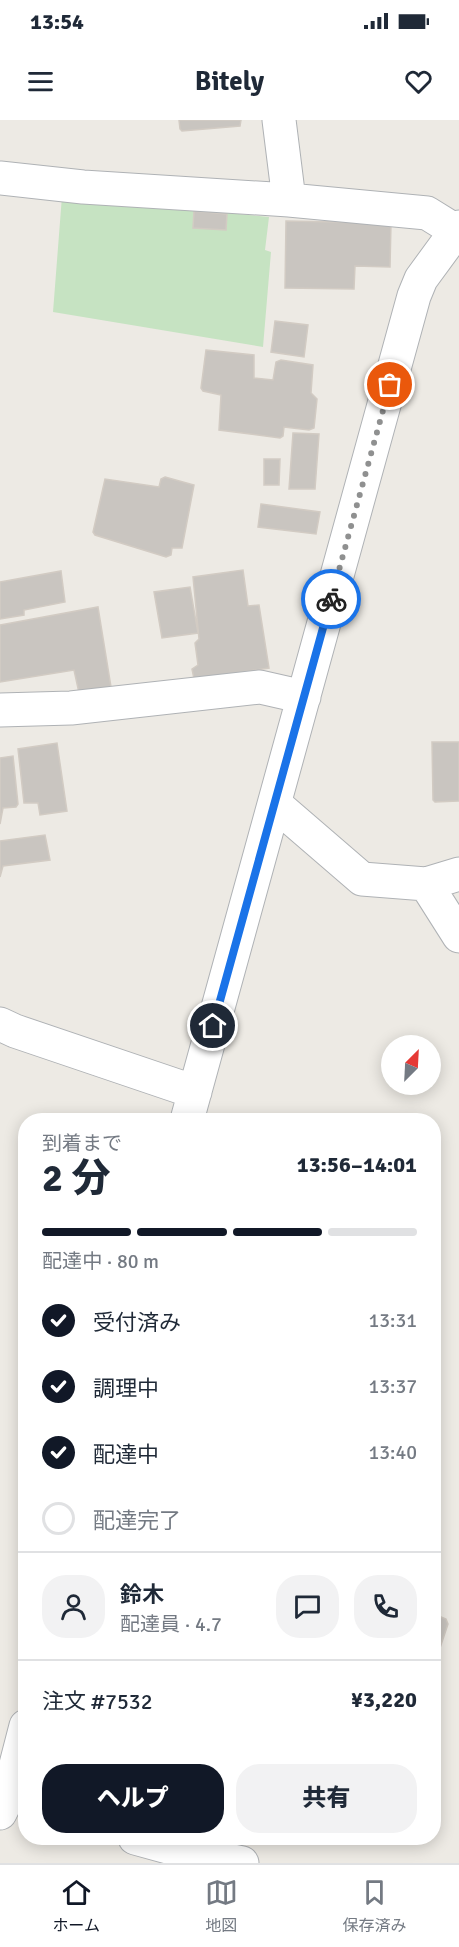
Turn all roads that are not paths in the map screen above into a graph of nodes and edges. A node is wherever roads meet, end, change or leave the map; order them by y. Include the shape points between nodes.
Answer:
1 (279, 120) edge
2 (0, 178) edge
3 (289, 200) junction
4 (457, 229) edge
5 (304, 697) junction
6 (0, 710) edge
7 (275, 804) junction
8 (459, 873) edge
9 (426, 884) junction
10 (459, 936) edge
11 (0, 1024) edge
12 (191, 1106) edge
13 (18, 1768) edge
14 (11, 1805) edge
15 (160, 1845) edge
16 (242, 1863) edge

1 - 3 street
2 - 3 street
3 - 4 street via 427,213
4 - 5 street via 421,279 414,296
5 - 6 street via 260,687 71,708
5 - 7 street
7 - 9 street via 362,879
7 - 12 street
8 - 9 street
9 - 10 street
11 - 12 street
13 - 14 street
15 - 16 street

